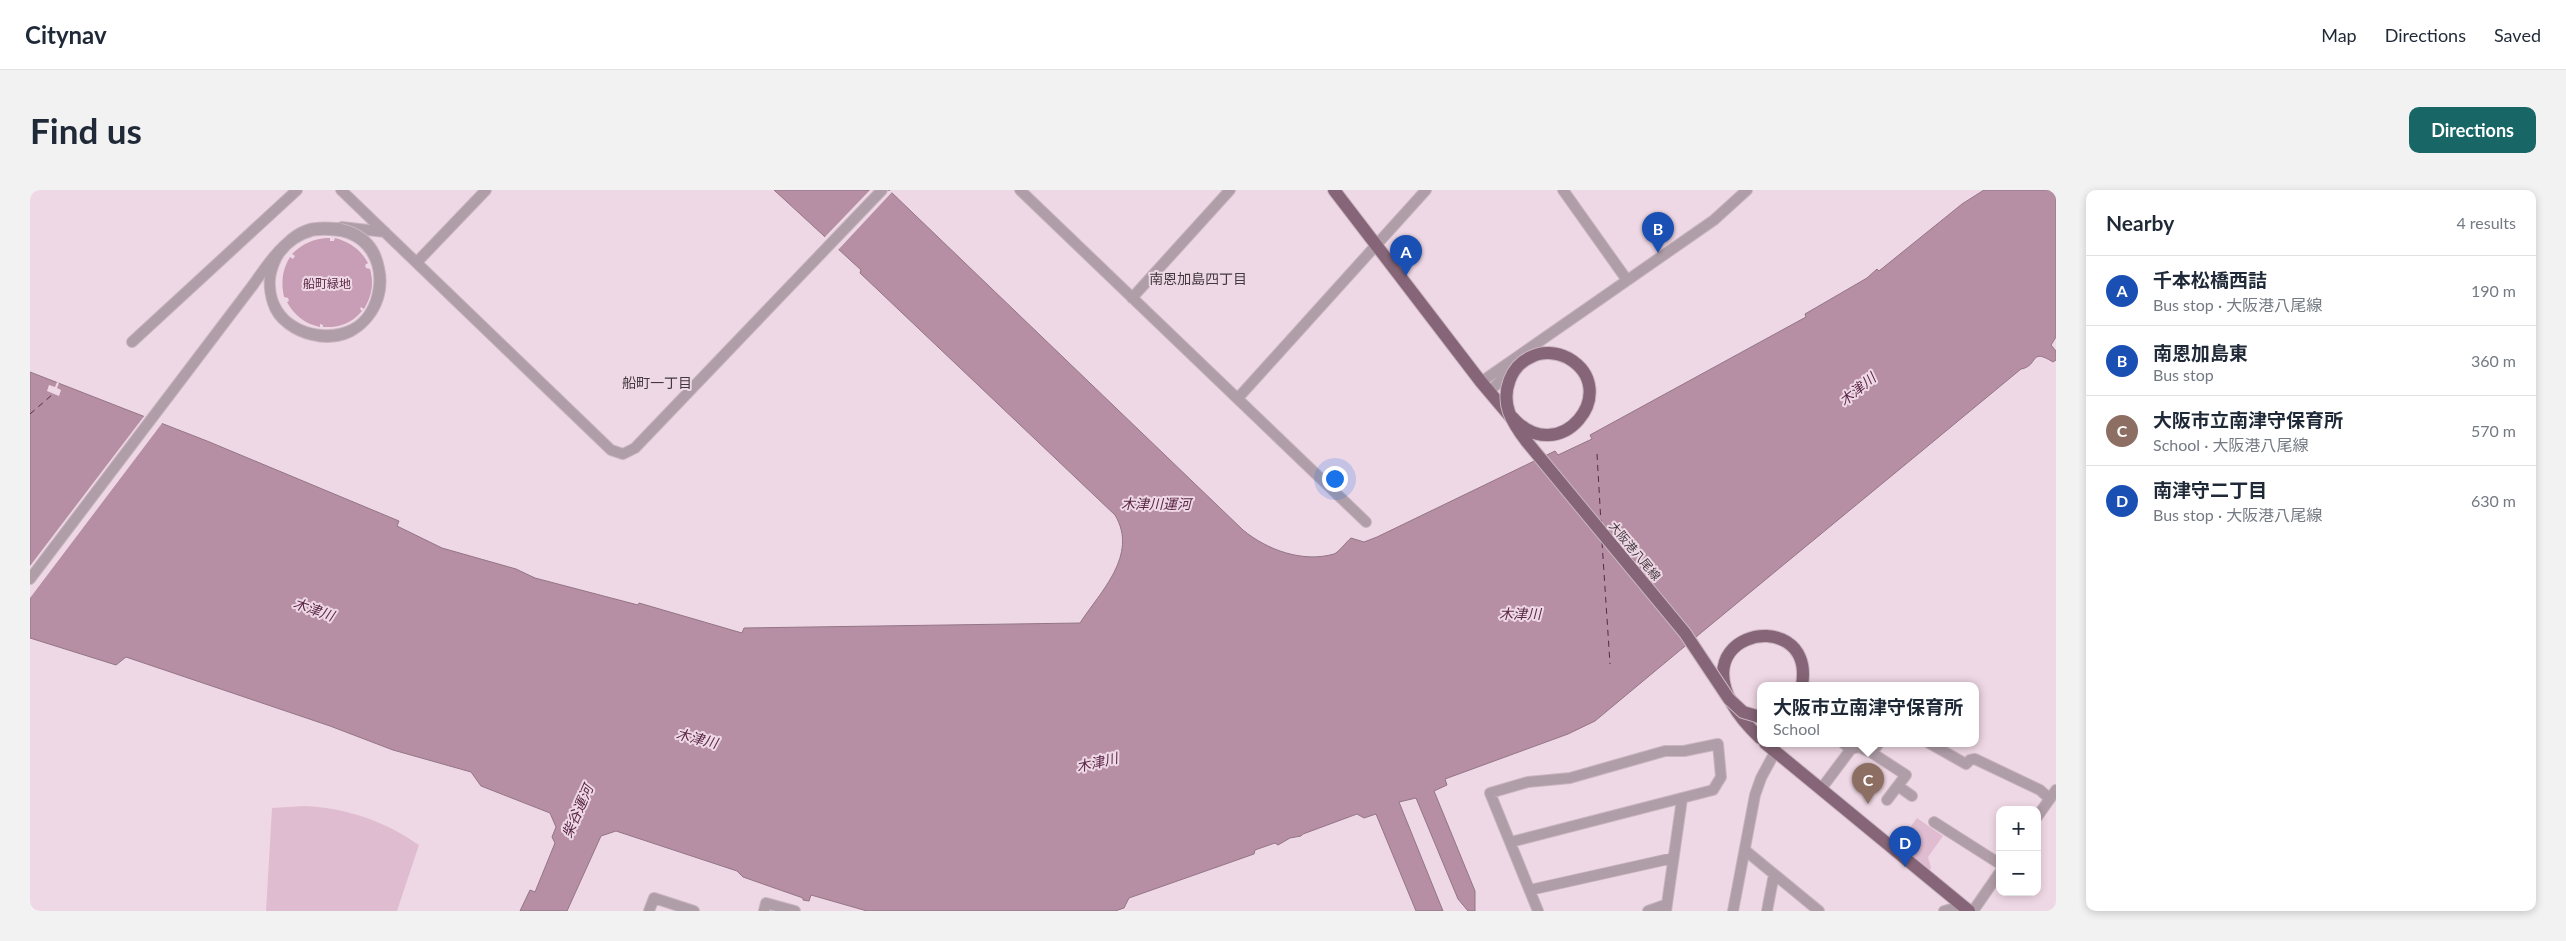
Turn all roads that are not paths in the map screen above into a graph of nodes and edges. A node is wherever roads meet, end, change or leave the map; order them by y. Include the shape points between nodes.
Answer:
1 (297, 190) edge
2 (342, 190) edge
3 (486, 190) edge
4 (882, 190) edge
5 (1020, 190) edge
6 (1230, 190) edge
7 (1334, 190) edge
8 (1426, 190) edge
9 (1563, 190) edge
10 (1747, 190) edge
11 (385, 232) junction
12 (1376, 245) junction
13 (417, 262) junction
14 (1627, 280) junction
15 (1132, 298) junction
16 (132, 342) dead end
17 (1532, 356) edge
18 (1532, 356) edge
19 (1534, 356) edge
20 (1534, 356) edge
21 (1516, 368) edge
22 (1516, 368) edge
23 (1516, 368) edge
24 (1585, 377) edge
25 (1585, 377) edge
26 (1585, 378) edge
27 (1585, 378) edge
28 (1510, 379) edge
29 (1510, 379) edge
30 (1510, 379) edge
31 (1485, 387) junction
32 (1238, 398) junction
33 (1512, 417) edge
34 (1512, 417) edge
35 (1513, 420) edge
36 (1513, 420) edge
37 (1519, 424) edge
38 (1519, 424) edge
39 (1569, 429) edge
40 (1569, 429) edge
41 (1567, 430) edge
42 (1567, 430) edge
43 (1366, 522) dead end
44 (30, 579) edge
45 (1803, 682) edge
46 (1803, 682) edge
47 (1757, 715) edge
48 (1757, 715) edge
49 (1757, 735) edge
50 (1769, 747) edge
51 (1846, 747) edge
52 (1859, 747) edge
53 (1876, 747) edge
54 (1936, 747) edge
55 (1775, 752) junction
56 (1872, 753) junction
57 (1898, 786) junction
58 (1821, 789) junction
59 (2056, 790) edge
60 (1912, 796) dead end
61 (1682, 799) junction
62 (2050, 799) junction
63 (1886, 800) dead end
64 (2041, 811) edge
65 (1934, 822) dead end
66 (1511, 842) junction
67 (1746, 851) junction
68 (1673, 858) junction
69 (1996, 861) edge
70 (1774, 874) junction
71 (1996, 877) edge
72 (1530, 890) junction
73 (1666, 908) edge
74 (1968, 909) edge
75 (650, 911) edge
76 (694, 911) edge
77 (764, 911) edge
78 (795, 911) edge
79 (1538, 911) edge
80 (1648, 911) edge
81 (1733, 911) edge
82 (1767, 911) edge
83 (1818, 911) edge
84 (1944, 911) edge

1 - 16 street
2 - 11 street
3 - 13 street
4 - 13 street via 635,448 623,454 611,450
5 - 15 street
6 - 15 street
7 - 12 main road, 大阪港八尾線
8 - 12 street
9 - 14 street
10 - 14 street via 1714,220
11 - 13 street
11 - 44 street, bridge via 346,228 320,227 301,233 284,248 273,268 272,283 278,309 297,325 322,335 337,335 351,330 356,327 361,324 369,317 380,299 383,280 380,263 370,245 361,237 339,228 319,228 308,230 299,234 294,237 289,241 283,248 277,256 271,276 274,303 287,321 317,335 326,336 335,335 342,333 350,330 359,325 363,322 367,318 373,309 378,299 381,290 379,264 368,246 359,237 338,229 318,229 307,231 298,235 293,238 288,242 282,249 276,257 271,270 269,284 276,311 286,322 300,330 316,336 334,336 349,332 358,326 362,323 366,319 369,314 372,310 380,290 374,256 358,238 338,230 306,232 297,236 292,240 286,243
12 - 31 main road, 大阪港八尾線
12 - 32 street
14 - 31 street via 1548,335
15 - 32 street
17 - 21 main road, 大阪港八尾線, bridge
18 - 23 main road, 大阪港八尾線, bridge
19 - 24 main road, 大阪港八尾線, bridge via 1554,354 1572,362
20 - 25 main road, 大阪港八尾線, bridge via 1554,353 1562,356 1576,364
22 - 28 main road, 大阪港八尾線, bridge
26 - 39 main road, 大阪港八尾線, bridge via 1588,399 1580,418
27 - 40 main road, 大阪港八尾線, bridge via 1589,399 1585,412
29 - 33 main road, 大阪港八尾線, bridge via 1507,393
30 - 34 main road, 大阪港八尾線, bridge via 1506,395
31 - 35 main road, 大阪港八尾線, bridge
32 - 43 street
36 - 47 main road, 大阪港八尾線, bridge via 1527,442 1699,651 1729,699 1743,712
37 - 41 main road, 大阪港八尾線, bridge via 1531,431 1547,434
38 - 42 main road, 大阪港八尾線, bridge via 1539,434
45 - 48 main road, 大阪港八尾線, bridge via 1800,658 1786,642 1761,634 1739,642 1724,662 1724,688 1736,707
46 - 49 main road, 大阪港八尾線, bridge via 1802,665 1792,648 1775,637 1756,636 1737,644 1726,661 1723,684 1729,699
50 - 55 main road
51 - 58 street
52 - 56 street
53 - 56 street
54 - 62 street via 1966,764 1975,759 2040,790
55 - 58 main road
55 - 67 street via 1755,795
56 - 57 street via 1904,773
57 - 60 street
57 - 63 street
58 - 74 main road
59 - 62 street
61 - 66 street
61 - 66 street via 1713,790 1721,777 1718,744 1665,751 1570,778 1528,782 1490,793
61 - 68 street
62 - 64 street
65 - 69 street
66 - 72 street
67 - 70 street
67 - 81 street
68 - 72 street
68 - 73 street
70 - 82 street
70 - 83 street
71 - 74 street
72 - 79 street
73 - 80 street
74 - 84 street
75 - 76 street via 654,898
77 - 78 street via 766,903

